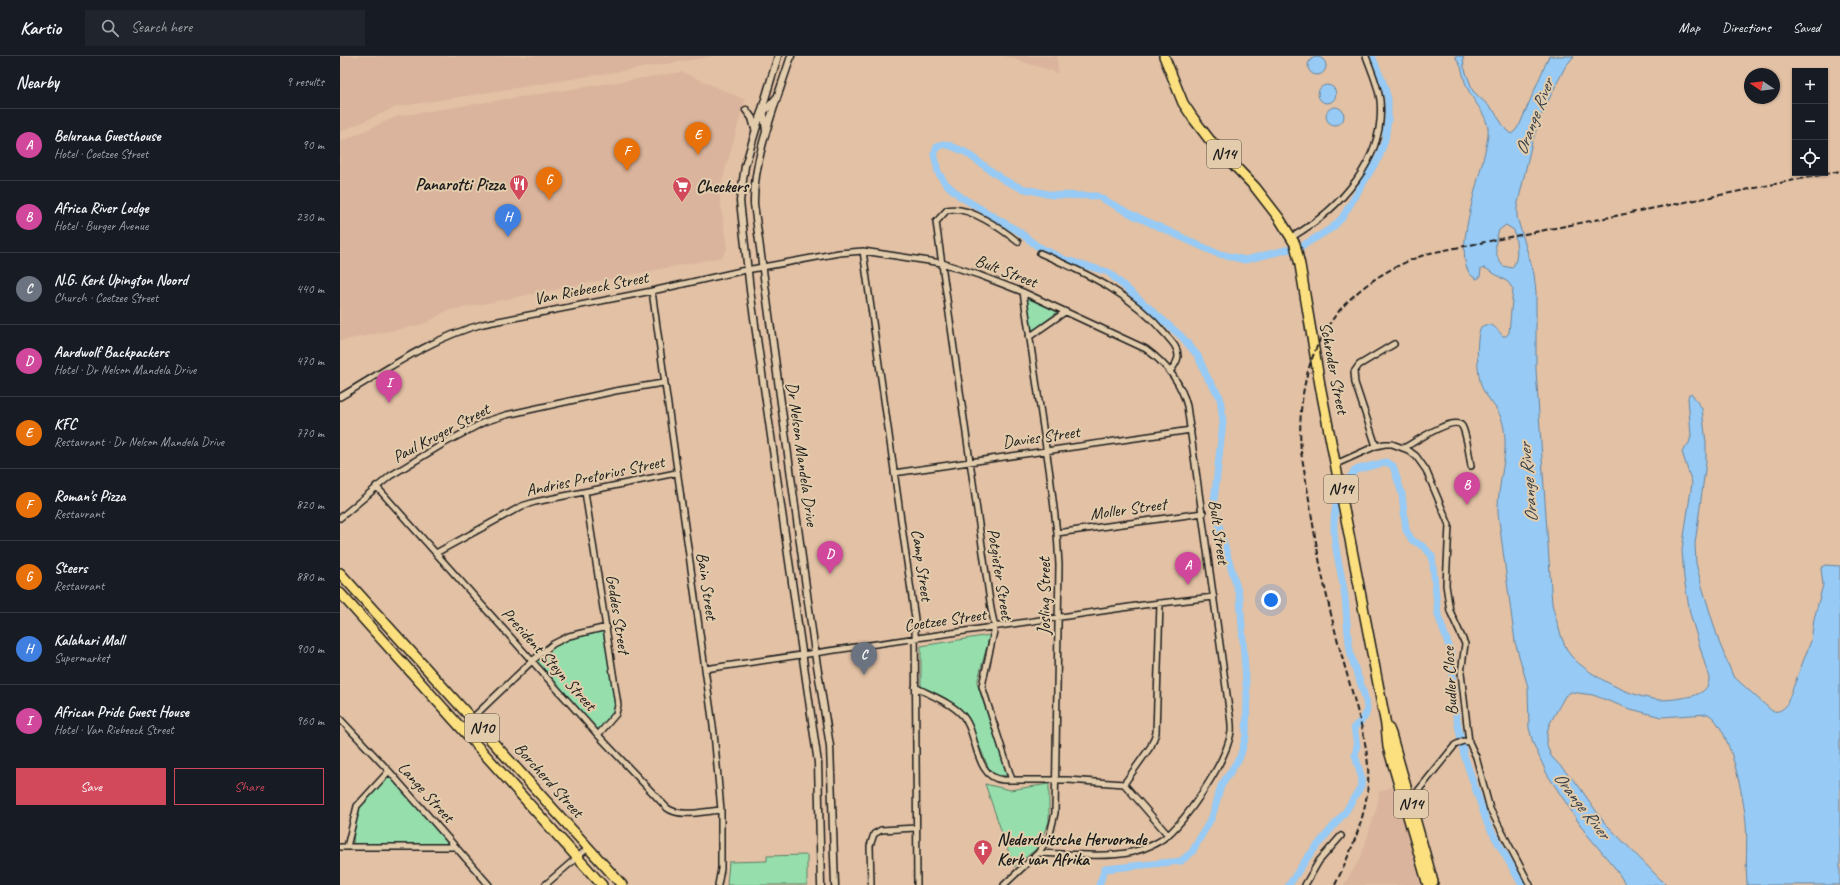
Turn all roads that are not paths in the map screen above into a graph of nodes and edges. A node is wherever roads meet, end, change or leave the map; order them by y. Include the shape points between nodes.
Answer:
1 (778, 56) edge
2 (791, 56) edge
3 (1164, 56) edge
4 (1366, 56) edge
5 (780, 94) junction
6 (746, 110) dead end
7 (762, 111) junction
8 (755, 131) junction
9 (767, 135) junction
10 (1018, 242) dead end
11 (1295, 245) junction
12 (863, 251) junction
13 (1040, 253) dead end
14 (942, 263) junction
15 (762, 268) junction
16 (748, 270) junction
17 (652, 291) junction
18 (1023, 292) junction
19 (1065, 312) junction
20 (1029, 337) junction
21 (1394, 344) dead end
22 (1170, 372) junction
23 (664, 383) junction
24 (340, 397) edge
25 (1191, 430) junction
26 (1376, 446) junction
27 (1404, 448) junction
28 (1046, 450) junction
29 (969, 462) junction
30 (1336, 464) junction
31 (1471, 466) dead end
32 (676, 473) junction
33 (894, 473) junction
34 (376, 486) junction
35 (585, 492) junction
36 (1203, 513) junction
37 (340, 518) edge
38 (1057, 534) junction
39 (436, 553) junction
40 (340, 572) edge
41 (340, 594) edge
42 (1214, 597) junction
43 (1160, 603) junction
44 (1058, 618) junction
45 (607, 627) junction
46 (995, 627) junction
47 (916, 638) junction
48 (815, 653) junction
49 (802, 655) junction
50 (532, 661) junction
51 (705, 668) junction
52 (916, 687) junction
53 (473, 718) junction
54 (340, 719) edge
55 (461, 729) junction
56 (598, 734) junction
57 (1466, 742) junction
58 (389, 771) junction
59 (1012, 780) junction
60 (1056, 780) junction
61 (1124, 784) junction
62 (1407, 804) junction
63 (720, 810) junction
64 (916, 828) junction
65 (1168, 835) junction
66 (1341, 836) dead end
67 (340, 847) edge
68 (347, 847) junction
69 (456, 847) junction
70 (588, 848) junction
71 (1038, 853) junction
72 (577, 858) junction
73 (489, 885) edge
74 (546, 885) edge
75 (602, 885) edge
76 (622, 885) edge
77 (718, 885) edge
78 (821, 885) edge
79 (835, 885) edge
80 (871, 885) edge
81 (917, 885) edge
82 (1004, 885) edge
83 (1304, 885) edge
84 (1428, 885) edge
85 (1434, 885) edge
86 (1530, 885) edge

1 - 7 street, Dr Nelson Mandela Drive
2 - 5 street, Dr Nelson Mandela Drive
3 - 11 highway, Schroder Street / N14 via 1183,103 1193,118 1209,139 1255,187 1279,218
4 - 11 street via 1380,100 1374,149 1343,197
5 - 7 street
5 - 9 street, Dr Nelson Mandela Drive
6 - 8 street via 752,118
7 - 8 street, Dr Nelson Mandela Drive
7 - 9 street
8 - 16 street, Dr Nelson Mandela Drive via 740,193
9 - 15 street, Dr Nelson Mandela Drive via 754,193
10 - 14 street, Potgieter Street via 1002,230 968,212 951,209 942,215 936,225
11 - 30 highway, Schroder Street / N14
12 - 14 street, Bult Street
12 - 15 street, Van Riebeeck Street
12 - 33 street, Camp Street
13 - 22 street via 1095,277 1151,318 1177,350 1177,359
14 - 18 street, Bult Street
14 - 29 street, Potgieter Street
15 - 16 street, Van Riebeeck Street
15 - 48 street, Dr Nelson Mandela Drive
16 - 17 street, Van Riebeeck Street
16 - 49 street, Dr Nelson Mandela Drive
17 - 23 street, Bain Street
17 - 24 street, Van Riebeeck Street via 464,329 432,344
18 - 19 street, Bult Street
18 - 20 street, Josling Street
19 - 20 street
19 - 22 street, Bult Street via 1138,344
20 - 28 street, Josling Street
21 - 26 street via 1359,365 1354,372
22 - 25 street, Bult Street via 1183,393
23 - 32 street, Bain Street
23 - 34 street, Paul Kruger Street via 615,391 491,419 418,458
25 - 28 street, Davies Street
25 - 36 street, Bult Street
26 - 27 street via 1392,444
26 - 30 street
27 - 31 street via 1438,429 1458,423 1463,431
27 - 57 street, Budler Close via 1416,456 1426,470 1449,524 1446,585 1450,611 1465,644 1461,672
28 - 29 street, Davies Street
28 - 38 street, Josling Street
29 - 33 street, Davies Street
29 - 46 street, Potgieter Street
30 - 62 highway, Schroder Street / N14 via 1386,725 1391,734
32 - 35 street, Andries Pretorius Street
32 - 51 street, Bain Street
33 - 47 street, Camp Street
34 - 37 street, Paul Kruger Street
34 - 39 street, President Steyn Street
35 - 39 street, Andries Pretorius Street via 522,506
35 - 45 street, Geddes Street
36 - 38 street, Moller Street
36 - 42 street, Bult Street
38 - 44 street, Josling Street
39 - 50 street, President Steyn Street
40 - 53 highway, Borcherd Street / N10
41 - 55 highway, Borcherd Street / N10
42 - 43 street, Coetzee Street
42 - 65 street, Bult Street via 1231,732 1224,757 1216,771
43 - 44 street, Coetzee Street
43 - 61 street via 1156,733 1151,746
44 - 46 street, Coetzee Street
44 - 60 street, Josling Street
45 - 50 street via 563,638
45 - 56 street, Geddes Street via 618,706 616,714
46 - 47 street, Coetzee Street
46 - 59 street, Potgieter Street via 982,686
47 - 48 street, Coetzee Street
47 - 52 street, Camp Street
48 - 49 street, Coetzee Street
48 - 79 street, Dr Nelson Mandela Drive via 832,759
49 - 51 street, Coetzee Street
49 - 78 street, Dr Nelson Mandela Drive via 818,769
50 - 53 street
50 - 56 street, President Steyn Street
51 - 63 street, Bain Street
52 - 59 street via 962,715 988,774 998,780
52 - 64 street, Camp Street
53 - 55 street
53 - 70 highway, Borcherd Street / N10
54 - 58 street, Lange Street
55 - 72 highway, Borcherd Street / N10
56 - 63 street, President Steyn Street via 669,810 682,813
57 - 62 street via 1457,744
57 - 86 street, Budler Close via 1473,749 1492,814
58 - 68 street via 357,806
58 - 69 street, Lange Street
59 - 60 street
60 - 61 street
60 - 71 street, Josling Street via 1052,830
61 - 65 street
62 - 84 highway, Schroder Street / N14
62 - 85 highway, Schroder Street / N14
63 - 77 street, Bain Street via 721,869
64 - 80 street via 887,829 874,834 870,846
64 - 81 street, Camp Street
65 - 71 street, Bult Street via 1146,848 1122,854
66 - 83 street via 1319,861
67 - 68 street
68 - 69 street
69 - 73 street, Lange Street
70 - 72 street
70 - 76 highway, Borcherd Street / N10
71 - 82 street
72 - 74 street
72 - 75 highway, Borcherd Street / N10

